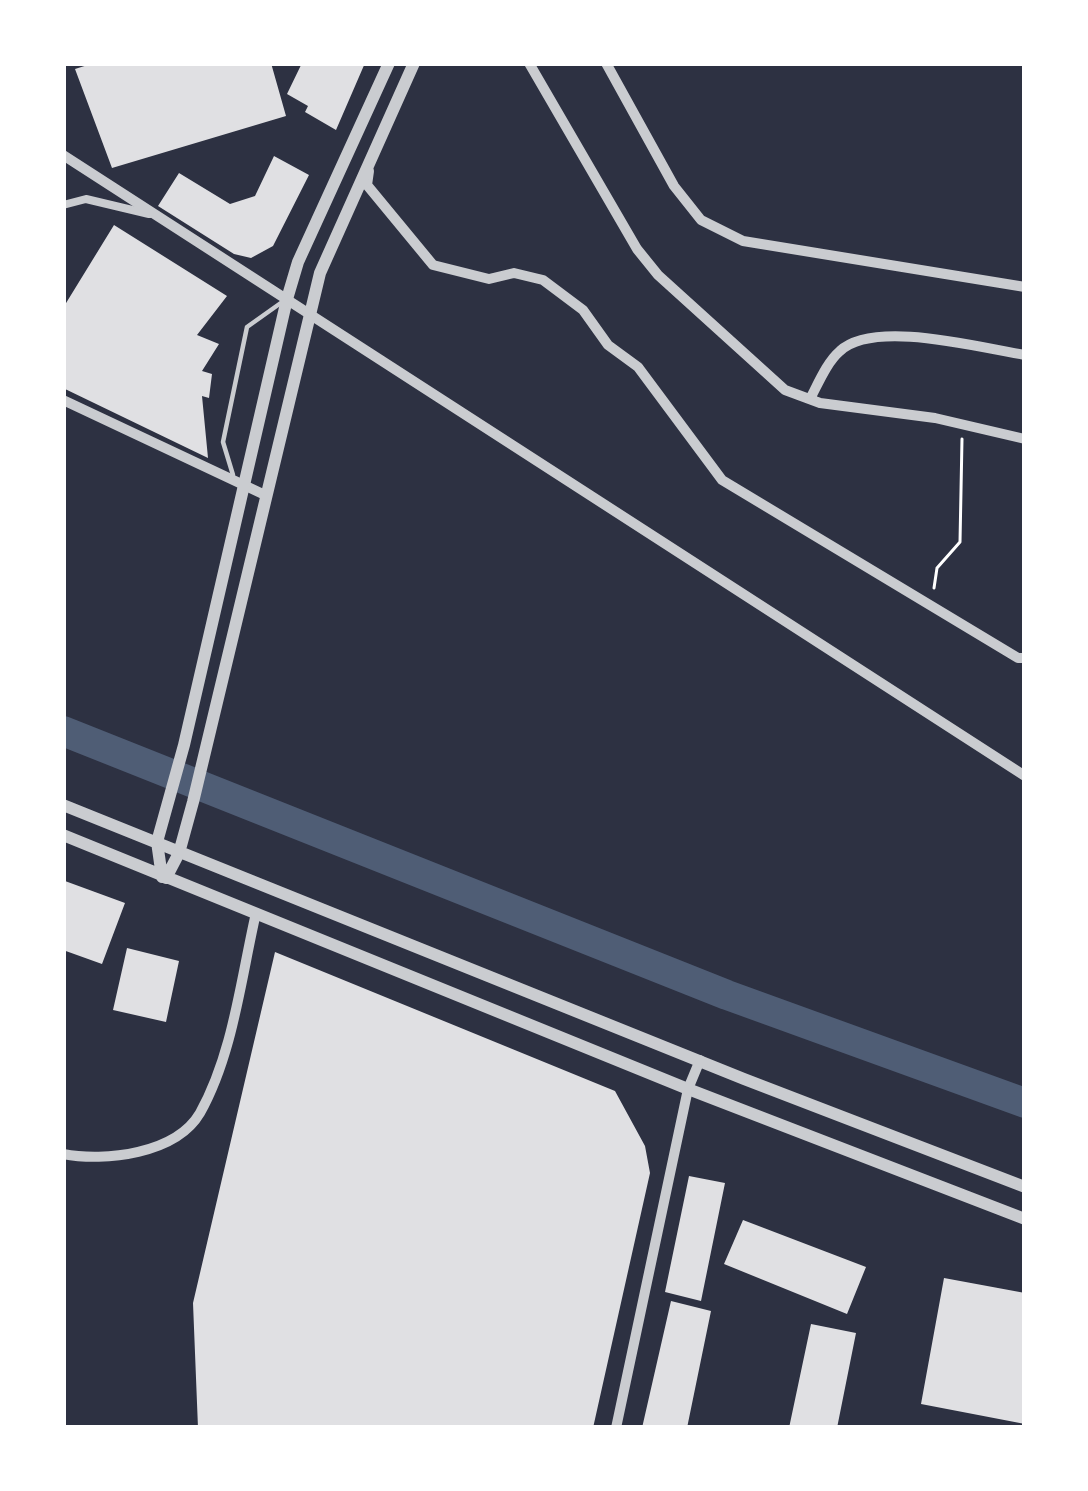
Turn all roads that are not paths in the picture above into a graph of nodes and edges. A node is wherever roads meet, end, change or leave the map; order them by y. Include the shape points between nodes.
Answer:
1 (389, 63) edge
2 (414, 63) edge
3 (605, 63) edge
4 (534, 65) edge
5 (63, 155) edge
6 (370, 161) junction
7 (63, 205) edge
8 (149, 214) junction
9 (1025, 287) edge
10 (287, 299) junction
11 (308, 312) junction
12 (1025, 355) edge
13 (810, 399) junction
14 (63, 400) edge
15 (1025, 439) edge
16 (241, 483) junction
17 (266, 495) junction
18 (1025, 658) edge
19 (1025, 776) edge
20 (63, 805) edge
21 (63, 835) edge
22 (157, 842) junction
23 (179, 854) junction
24 (164, 878) junction
25 (256, 913) junction
26 (700, 1060) junction
27 (688, 1089) junction
28 (63, 1154) edge
29 (1025, 1187) edge
30 (1025, 1219) edge
31 (616, 1428) edge

1 - 10 street
2 - 6 street
3 - 9 street via 700,220 743,241
4 - 13 street via 658,275 785,390
5 - 8 street
6 - 11 street
6 - 18 street via 367,185 433,265 489,279 543,280 638,368 722,480
7 - 8 street via 86,199
8 - 10 street
10 - 11 street
10 - 16 street
10 - 16 lane via 247,327 223,442
11 - 17 street
11 - 19 street
12 - 13 street via 863,337 840,350
13 - 15 street
14 - 16 street
16 - 17 street
16 - 22 street
17 - 23 street
20 - 22 street
21 - 24 street
22 - 23 street
22 - 24 street
23 - 24 street
23 - 26 street
24 - 25 street
25 - 27 street
25 - 28 street via 222,1055 198,1117 158,1148
26 - 27 street
26 - 29 street
27 - 30 street
27 - 31 street

